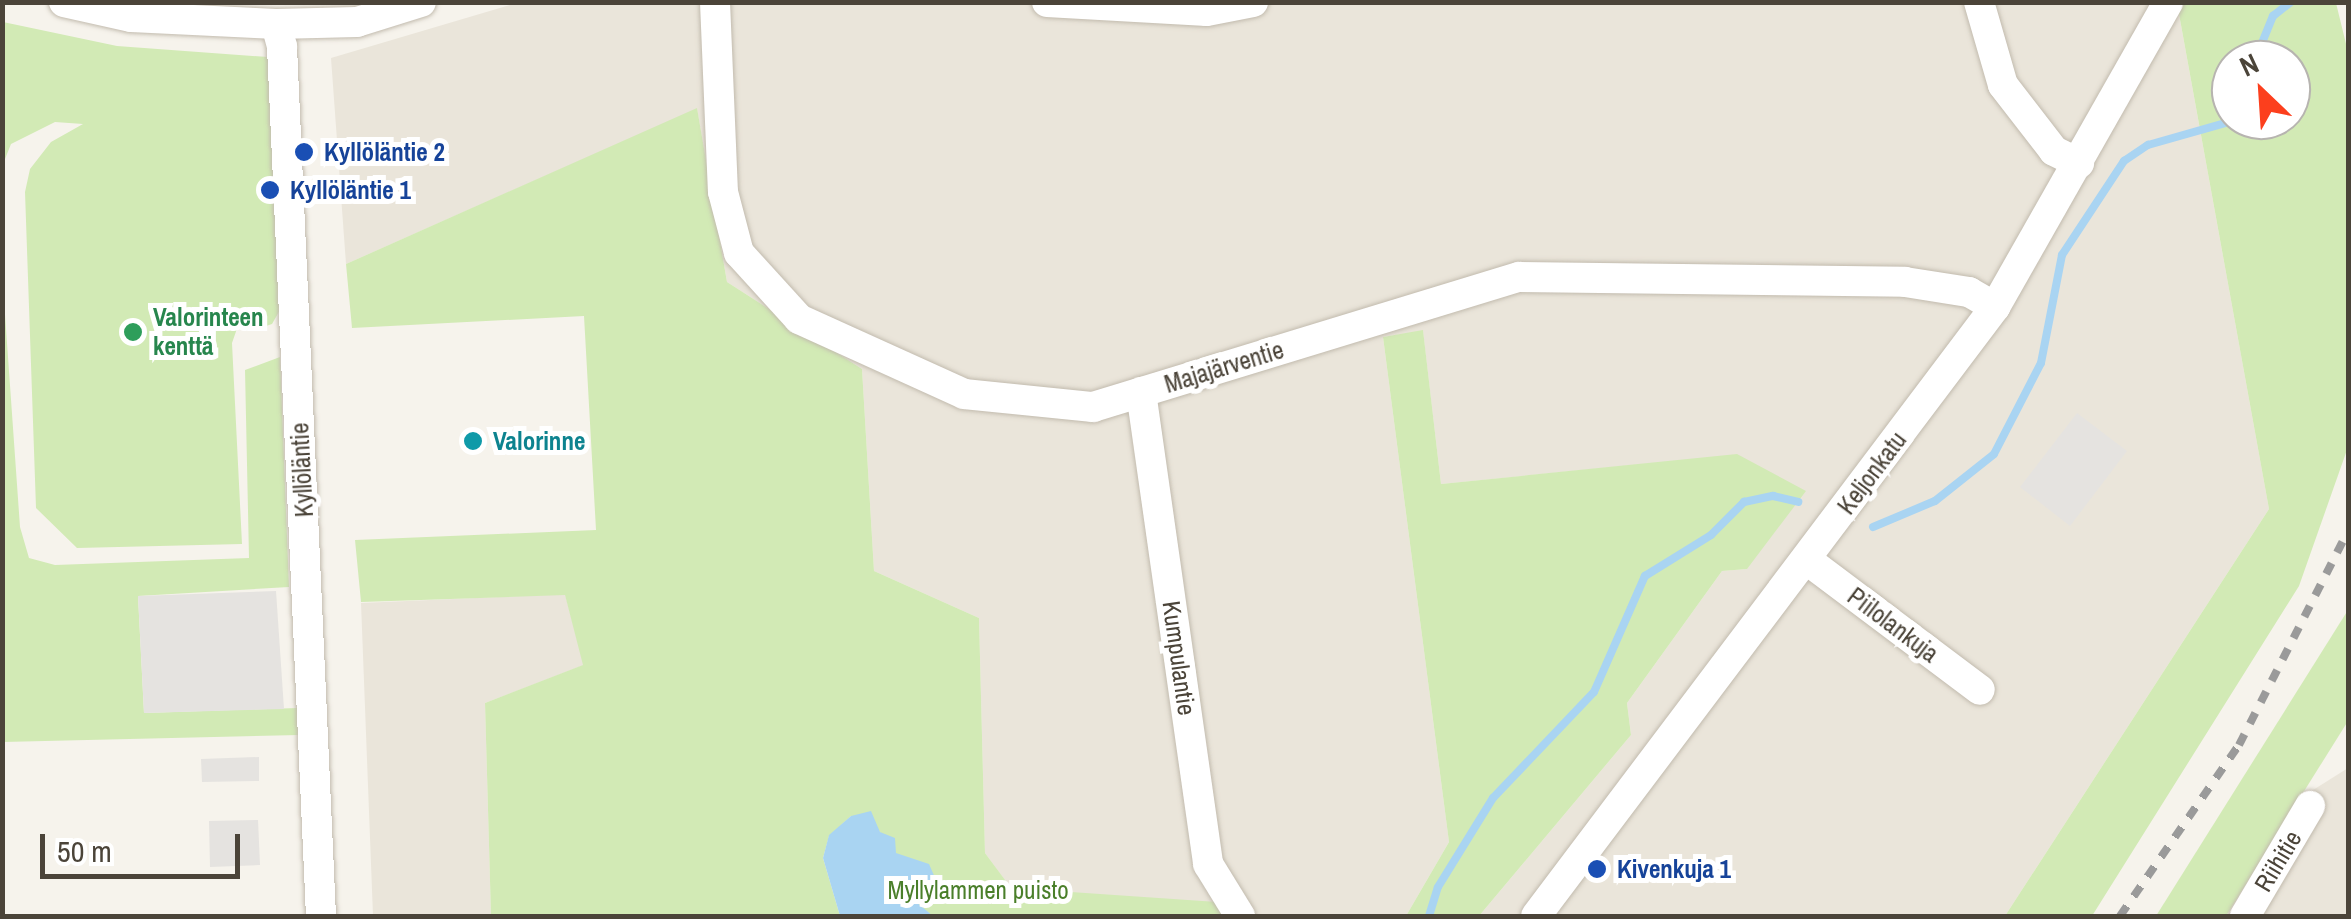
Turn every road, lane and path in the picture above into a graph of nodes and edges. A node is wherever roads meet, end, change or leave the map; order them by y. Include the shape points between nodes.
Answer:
1 (64, 2) edge
2 (421, 2) edge
3 (714, 2) edge
4 (1047, 2) edge
5 (1254, 2) edge
6 (1979, 2) edge
7 (2168, 2) edge
8 (276, 24) junction
9 (2079, 163) junction
10 (1995, 306) junction
11 (1141, 392) junction
12 (1807, 560) junction
13 (1980, 690) dead end
14 (2310, 806) dead end
15 (321, 916) edge
16 (1240, 916) edge
17 (1536, 916) edge
18 (2245, 916) edge

1 - 8 street via 131,17
2 - 8 street via 356,22
3 - 11 street, Majajärventie via 723,192 738,253 799,318 964,394 1092,407
4 - 5 street via 1207,11
6 - 9 street via 2002,86 2054,151
7 - 9 street, Keljonkatu
8 - 15 street, Kyllöläntie
9 - 10 street, Keljonkatu
10 - 11 street, Majajärventie via 1969,292 1905,282 1519,278
10 - 12 street, Keljonkatu
11 - 16 street, Kumpulantie via 1208,864
12 - 13 street, Piilolankuja
12 - 17 street, Keljonkatu
14 - 18 street, Riihitie

